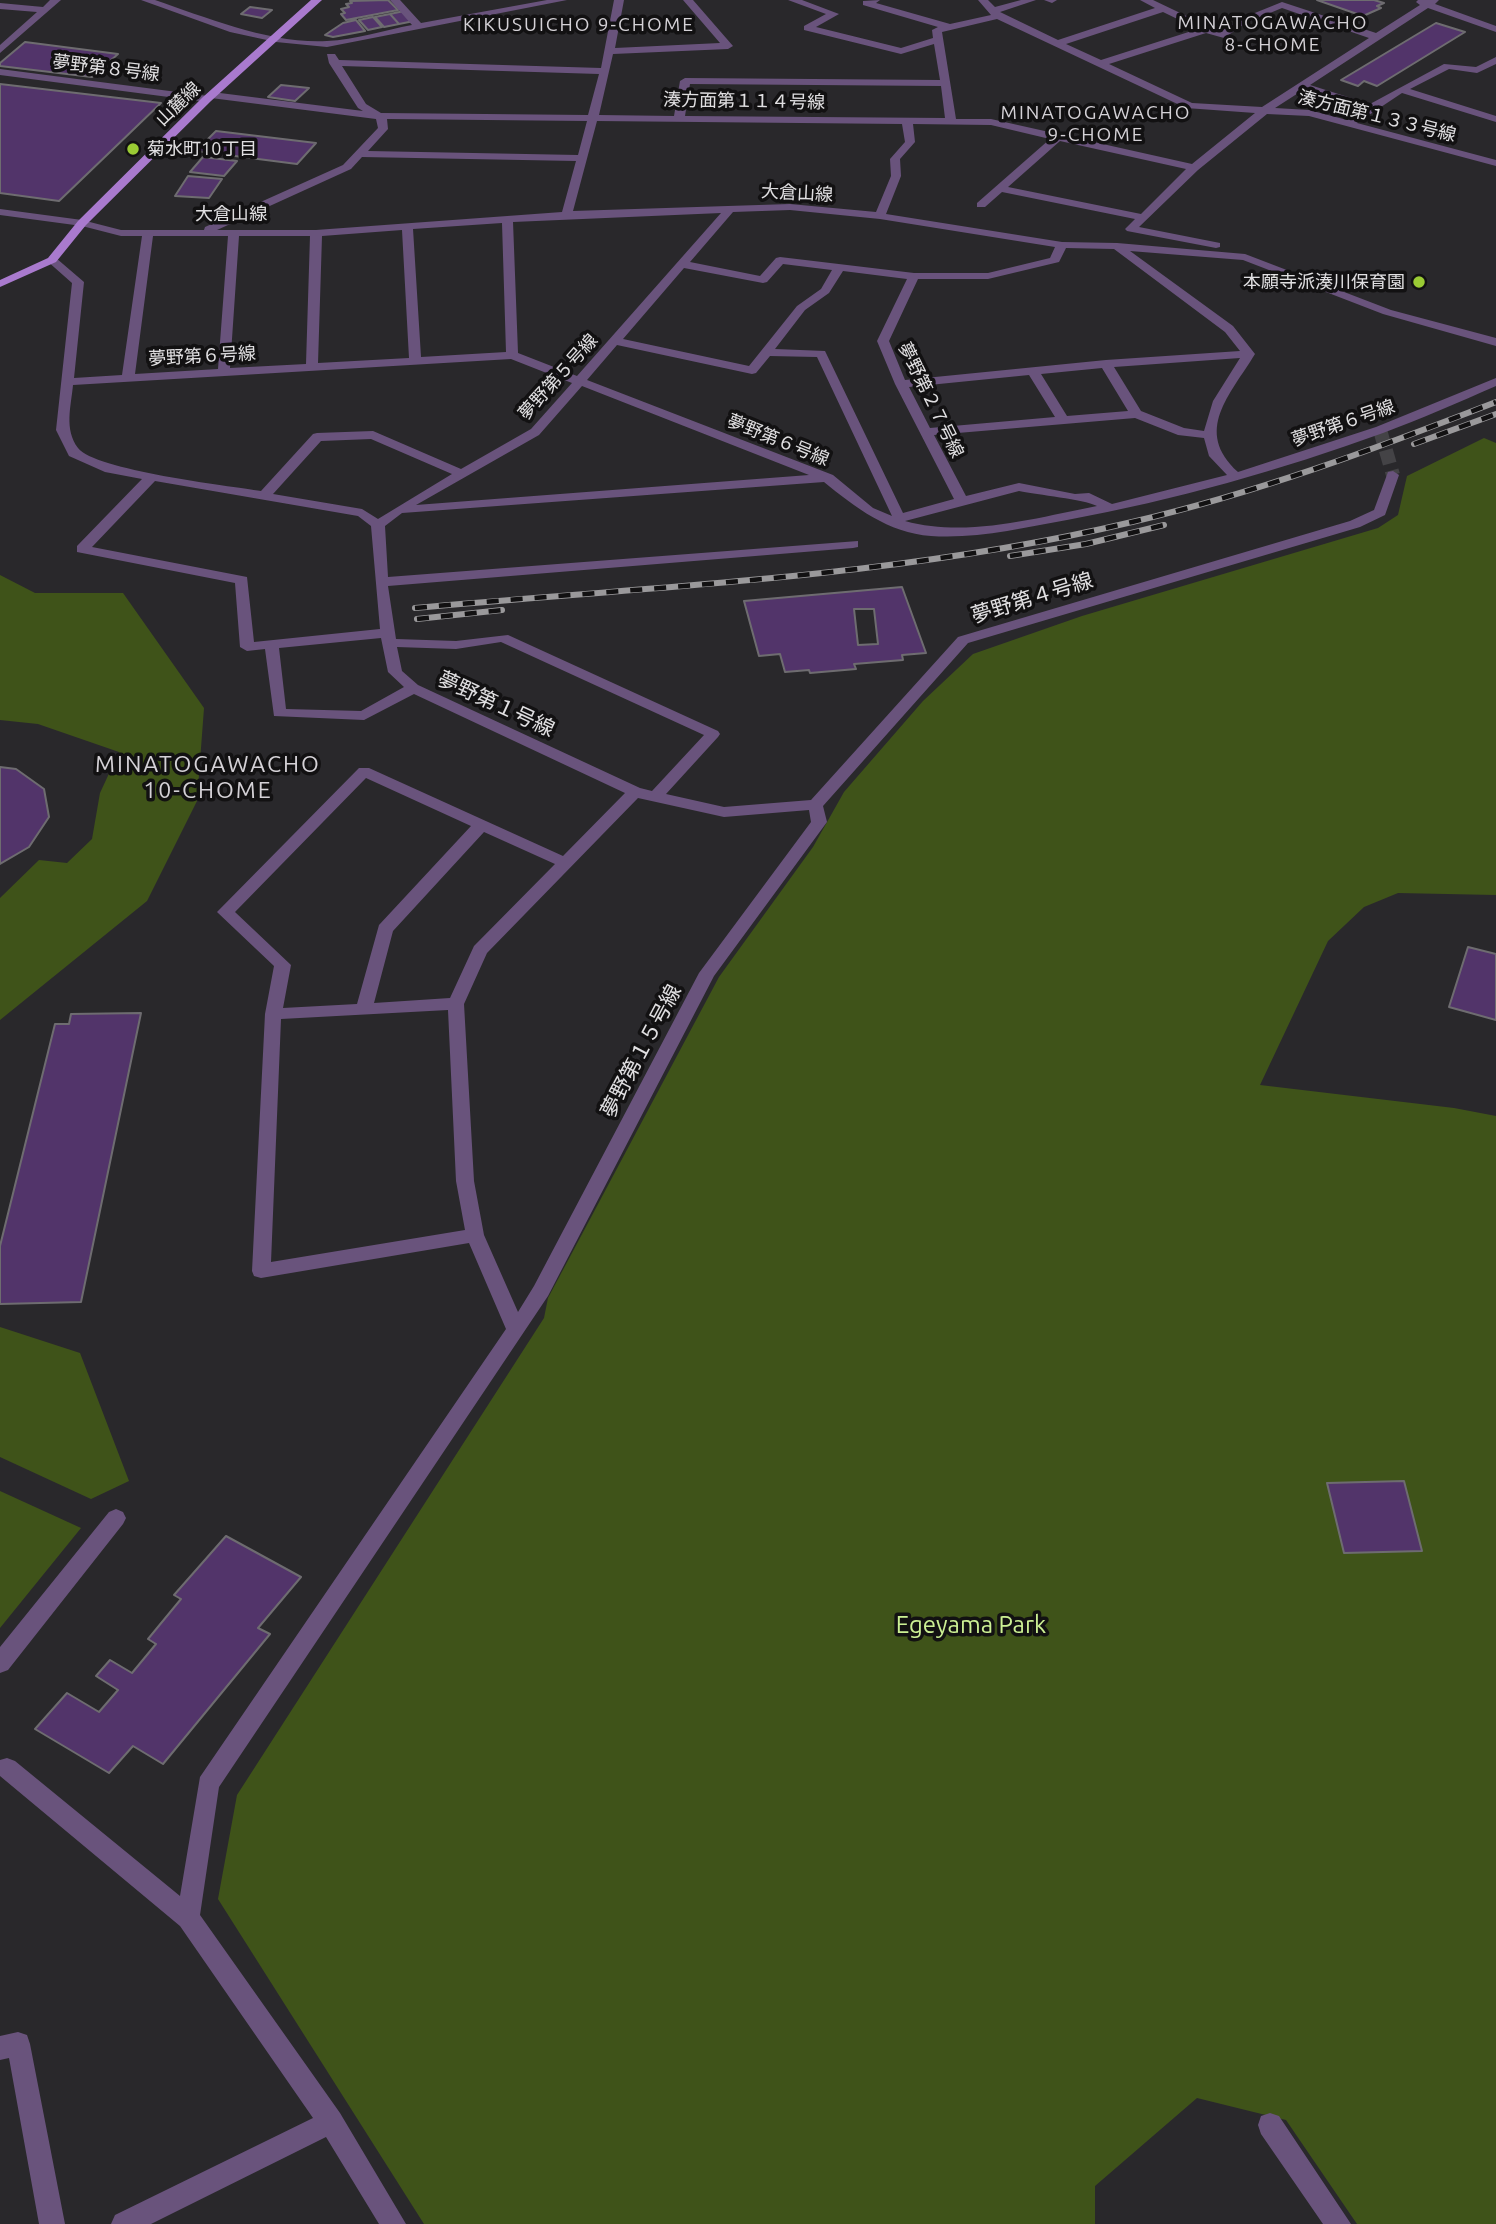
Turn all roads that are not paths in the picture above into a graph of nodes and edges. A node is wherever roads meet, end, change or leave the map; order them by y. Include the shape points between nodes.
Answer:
1 (56, 0) edge
2 (146, 0) edge
3 (317, 0) edge
4 (395, 0) edge
5 (484, 0) edge
6 (562, 0) edge
7 (620, 0) edge
8 (688, 0) edge
9 (793, 0) edge
10 (875, 0) edge
11 (983, 0) edge
12 (1031, 0) edge
13 (1145, 0) edge
14 (1414, 0) edge
15 (1430, 2) edge
16 (0, 6) edge
17 (1162, 9) junction
18 (45, 10) junction
19 (495, 13) junction
20 (995, 13) junction
21 (419, 27) junction
22 (950, 27) junction
23 (1496, 29) edge
24 (1205, 30) junction
25 (1377, 37) junction
26 (276, 39) junction
27 (938, 40) junction
28 (327, 44) junction
29 (1057, 44) junction
30 (0, 50) edge
31 (609, 51) junction
32 (1496, 60) edge
33 (334, 63) junction
34 (1100, 64) junction
35 (605, 71) junction
36 (0, 72) edge
37 (944, 83) junction
38 (1301, 86) junction
39 (1403, 90) junction
40 (210, 97) junction
41 (1370, 107) junction
42 (1265, 110) junction
43 (381, 116) junction
44 (592, 117) junction
45 (679, 118) junction
46 (1496, 119) edge
47 (907, 120) junction
48 (950, 121) junction
49 (1348, 124) junction
50 (1057, 138) junction
51 (359, 154) junction
52 (581, 158) junction
53 (1496, 163) edge
54 (1194, 168) junction
55 (1001, 189) junction
56 (981, 205) dead end
57 (730, 209) junction
58 (0, 212) edge
59 (567, 215) junction
60 (880, 216) junction
61 (1141, 218) junction
62 (507, 220) junction
63 (82, 223) junction
64 (407, 227) junction
65 (205, 231) junction
66 (148, 232) junction
67 (234, 232) junction
68 (316, 233) junction
69 (1062, 245) junction
70 (1117, 246) junction
71 (1245, 257) junction
72 (52, 260) junction
73 (681, 264) junction
74 (839, 268) junction
75 (914, 276) junction
76 (0, 284) edge
77 (614, 341) junction
78 (1496, 342) edge
79 (766, 352) junction
80 (1249, 354) junction
81 (512, 355) junction
82 (415, 360) junction
83 (1106, 364) junction
84 (312, 367) junction
85 (1033, 371) junction
86 (224, 372) junction
87 (128, 377) junction
88 (581, 381) junction
89 (66, 382) junction
90 (1496, 382) edge
91 (901, 384) junction
92 (1136, 414) junction
93 (1063, 420) junction
94 (925, 432) junction
95 (1210, 435) junction
96 (462, 474) junction
97 (1393, 475) tunnel mouth
98 (152, 476) junction
99 (1236, 477) junction
100 (828, 478) junction
101 (264, 496) junction
102 (962, 501) junction
103 (1110, 509) junction
104 (398, 510) junction
105 (894, 519) junction
106 (378, 525) junction
107 (853, 544) dead end
108 (381, 582) junction
109 (388, 638) junction
110 (272, 646) junction
111 (413, 688) junction
112 (635, 792) junction
113 (655, 797) junction
114 (815, 805) junction
115 (481, 825) junction
116 (565, 863) junction
117 (456, 1004) junction
118 (365, 1009) junction
119 (274, 1014) junction
120 (475, 1235) junction
121 (516, 1330) junction
122 (116, 1518) dead end
123 (0, 1663) edge
124 (7, 1768) dead end
125 (188, 1918) junction
126 (9, 2046) edge
127 (331, 2122) junction
128 (1270, 2125) dead end
129 (52, 2224) edge
130 (124, 2224) edge
131 (393, 2224) edge
132 (1338, 2224) edge

1 - 18 street
2 - 26 street via 233,30
3 - 26 main road, 山麓線
4 - 21 street
5 - 19 street
6 - 19 street
7 - 31 street
8 - 31 street via 728,46
9 - 27 street via 834,14 807,29 901,51
10 - 22 street via 866,3
11 - 20 street, 湊方面第１３３号線
12 - 20 street
13 - 17 street
14 - 15 street
15 - 23 street
15 - 25 street
16 - 18 street
17 - 24 street
17 - 29 street
18 - 30 street
19 - 21 street
20 - 22 street
20 - 29 street, 湊方面第１３３号線
21 - 28 street
22 - 27 street via 937,30
24 - 25 street via 1221,36 1282,5
24 - 34 street
25 - 38 street
26 - 28 street
26 - 40 main road, 山麓線
27 - 37 street
28 - 33 street
29 - 34 street, 湊方面第１３３号線
31 - 35 street
32 - 39 street via 1477,70 1448,66
33 - 35 street
33 - 43 street via 362,106
34 - 42 street, 湊方面第１３３号線 via 1190,106
35 - 44 street
36 - 40 street, 夢野第８号線
37 - 45 street via 685,80
37 - 48 street
38 - 41 street
38 - 42 street
39 - 41 street
39 - 46 street
40 - 43 street, 夢野第８号線
40 - 63 main road, 山麓線
41 - 49 street
42 - 49 street, 湊方面第１３３号線 via 1309,113
42 - 54 street
43 - 44 street, 湊方面第１１４号線
43 - 51 street via 383,130
44 - 45 street, 湊方面第１１４号線
44 - 52 street
45 - 47 street, 湊方面第１１４号線
47 - 48 street, 湊方面第１１４号線
47 - 60 street via 910,142 895,159 896,176
48 - 50 street, 湊方面第１１４号線 via 992,122
49 - 53 street, 湊方面第１３３号線
50 - 54 street, 湊方面第１１４号線
50 - 55 street
51 - 52 street
51 - 65 street via 347,167
52 - 59 street
54 - 61 street
55 - 56 street
55 - 61 street
57 - 59 street, 大倉山線
57 - 60 street, 大倉山線 via 790,207
57 - 73 street, 夢野第５号線
58 - 63 street, 大倉山線
59 - 62 street, 大倉山線
60 - 69 street, 大倉山線
61 - 71 street via 1131,229 1231,249
62 - 64 street, 大倉山線
62 - 81 street
63 - 66 street, 大倉山線 via 121,233
63 - 72 main road, 山麓線
64 - 68 street, 大倉山線
64 - 82 street
65 - 66 street, 大倉山線
65 - 67 street, 大倉山線
66 - 87 street
67 - 68 street, 大倉山線
67 - 86 street
68 - 84 street
69 - 70 street, 大倉山線
69 - 75 street via 1055,260 988,276
70 - 71 street, 大倉山線
70 - 80 street via 1228,329
71 - 78 street, 大倉山線 via 1387,312
72 - 76 main road, 山麓線
72 - 89 street via 78,282
73 - 74 street via 763,280 780,260
73 - 77 street, 夢野第５号線
74 - 75 street
74 - 79 street via 825,291 801,308
75 - 91 street, 夢野第２７号線 via 883,341
77 - 79 street via 752,369
77 - 88 street, 夢野第５号線
79 - 105 street via 821,354
80 - 83 street
80 - 95 street via 1211,418
81 - 82 street, 夢野第６号線
81 - 88 street, 夢野第６号線
82 - 84 street, 夢野第６号線
83 - 85 street
83 - 92 street
84 - 86 street, 夢野第６号線
85 - 91 street
85 - 93 street
86 - 87 street, 夢野第６号線
87 - 89 street, 夢野第６号線
88 - 96 street, 夢野第５号線 via 535,432
88 - 100 street, 夢野第６号線
89 - 98 street via 62,430 74,453 110,469
90 - 99 street, 夢野第６号線 via 1380,430
91 - 94 street, 夢野第２７号線
92 - 93 street
92 - 95 street via 1182,432
93 - 94 street
94 - 102 street, 夢野第２７号線
95 - 99 street via 1213,453
96 - 101 street via 373,435 317,437
96 - 104 street, 夢野第５号線
97 - 114 street, 夢野第４号線 via 1380,512 1355,524 963,640
98 - 101 street
98 - 110 street via 82,549 242,580 247,647
99 - 103 street, 夢野第６号線
100 - 104 street
100 - 105 street, 夢野第６号線 via 868,511
101 - 106 street via 362,513
102 - 103 street via 1019,487 1089,497
102 - 105 street
103 - 105 street, 夢野第６号線 via 989,530 929,533
104 - 106 street, 夢野第５号線
106 - 108 street, 夢野第１号線
107 - 108 street
108 - 109 street, 夢野第１号線
109 - 110 street
109 - 111 street, 夢野第１号線 via 395,672
109 - 113 street via 456,645 503,638 713,734
110 - 111 street via 279,713 364,716
111 - 112 street, 夢野第１号線
112 - 113 street
112 - 116 street
113 - 114 street via 723,812
114 - 121 street, 夢野第１５号線 via 819,821 707,973 541,1291
115 - 116 street
115 - 118 street via 385,929
115 - 119 street via 364,771 225,912 283,965
116 - 117 street via 480,950
117 - 118 street
117 - 120 street via 464,1181
118 - 119 street
119 - 120 street via 261,1270
120 - 121 street
121 - 125 street via 208,1784
122 - 123 street
124 - 125 street
125 - 127 street
126 - 129 street
127 - 130 street
127 - 131 street
128 - 132 street

